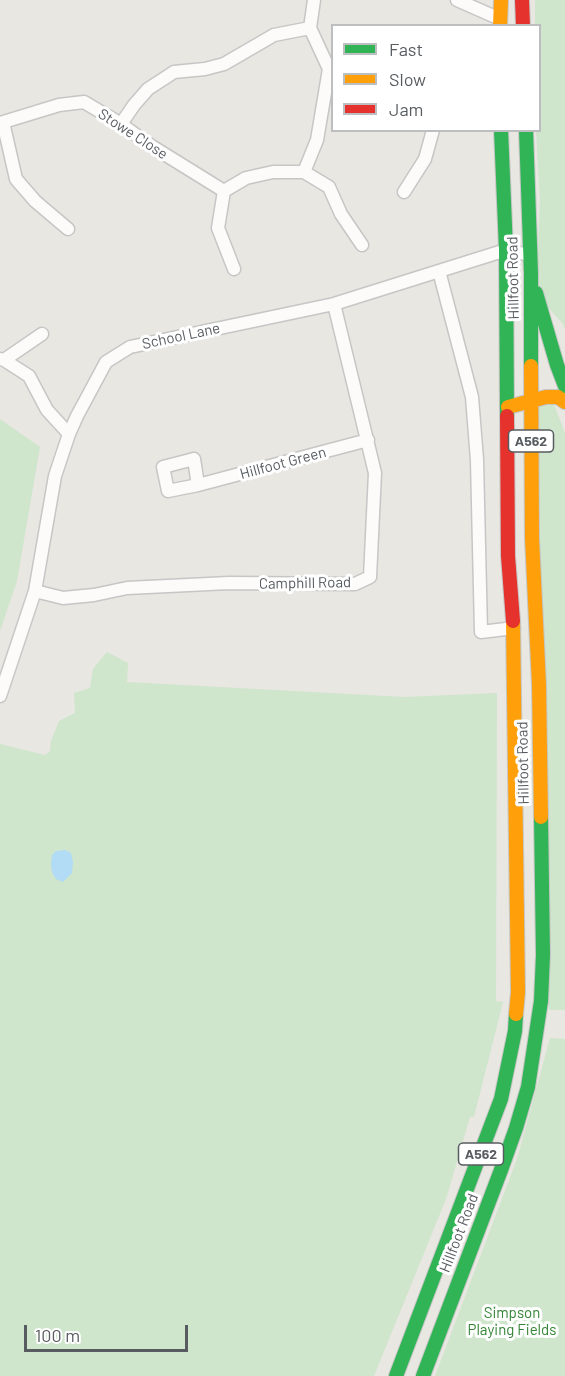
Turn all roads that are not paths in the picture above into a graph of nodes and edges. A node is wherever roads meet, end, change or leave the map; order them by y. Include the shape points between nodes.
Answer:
1 (314, 0) edge
2 (457, 0) edge
3 (501, 0) edge
4 (522, 0) edge
5 (500, 22) edge
6 (523, 23) edge
7 (310, 28) junction
8 (331, 68) edge
9 (1, 123) edge
10 (121, 124) junction
11 (432, 132) edge
12 (501, 132) edge
13 (526, 132) edge
14 (304, 172) junction
15 (224, 191) junction
16 (404, 192) dead end
17 (68, 229) dead end
18 (362, 244) dead end
19 (506, 250) junction
20 (529, 255) junction
21 (234, 269) dead end
22 (439, 271) junction
23 (531, 274) junction
24 (334, 304) junction
25 (42, 334) dead end
26 (2, 360) edge
27 (565, 386) edge
28 (531, 402) junction
29 (565, 402) edge
30 (508, 408) junction
31 (69, 434) junction
32 (368, 440) junction
33 (198, 485) dead end
34 (34, 591) junction
35 (514, 628) junction
36 (0, 696) edge
37 (517, 1009) junction
38 (540, 1010) junction
39 (396, 1376) edge
40 (423, 1376) edge

1 - 7 street
2 - 5 street
3 - 5 main road
4 - 6 main road
5 - 6 main road
7 - 8 street
7 - 10 street via 274,35 224,64 174,72 148,89
8 - 14 street via 317,140
9 - 10 street, Stowe Close via 59,105 84,102
9 - 17 street, Stowe Close via 16,179 34,201
10 - 15 street, Stowe Close
11 - 16 street via 425,159
12 - 19 main road, Hillfoot Road / A562
13 - 20 main road, Hillfoot Road / A562
14 - 15 street via 273,172 246,178
14 - 18 street via 329,187 341,214
15 - 21 street via 218,228
19 - 20 street, School Lane
19 - 22 street, School Lane
19 - 30 main road, Hillfoot Road / A562
20 - 23 main road, Hillfoot Road / A562
22 - 24 street, School Lane
22 - 35 street via 472,397 481,632
23 - 27 main road
23 - 28 main road, Hillfoot Road / A562
24 - 31 street, School Lane via 130,347 106,362
24 - 32 street, Camphill Road
25 - 26 street
26 - 31 street via 29,376 47,410
28 - 29 main road via 558,397
28 - 30 main road
28 - 38 main road, Hillfoot Road / A562 via 543,943
30 - 35 main road, Hillfoot Road / A562 via 508,556
31 - 34 street, School Lane via 55,476
32 - 33 street, Hillfoot Green
32 - 34 street, Camphill Road via 375,473 370,577 355,584 229,583 127,588 63,598
34 - 36 street, School Lane
35 - 37 main road, Hillfoot Road / A562
37 - 38 street
37 - 39 main road, Hillfoot Road / A562 via 501,1099
38 - 40 main road, Hillfoot Road / A562 via 528,1087 516,1128

